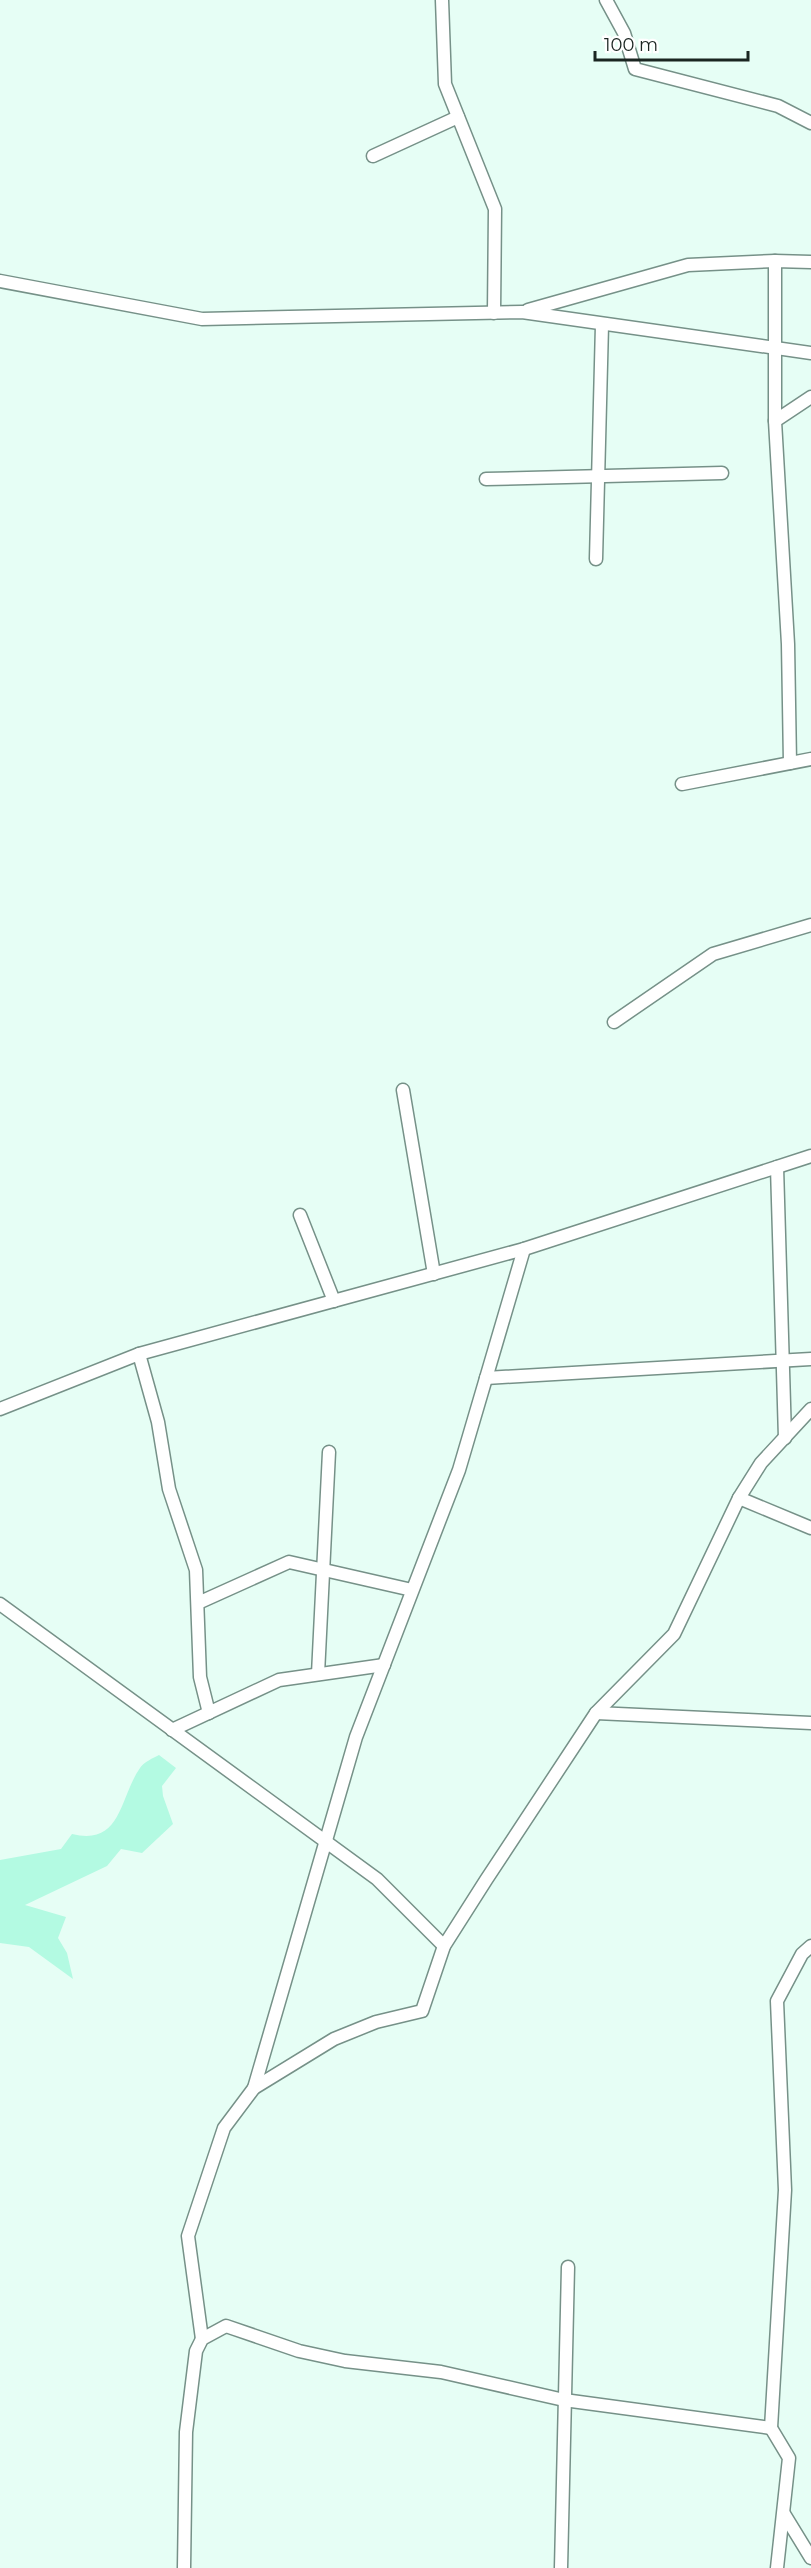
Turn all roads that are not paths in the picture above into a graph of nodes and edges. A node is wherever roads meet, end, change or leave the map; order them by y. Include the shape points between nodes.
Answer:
1 (442, 0) edge
2 (606, 0) edge
3 (458, 117) junction
4 (811, 123) edge
5 (373, 156) dead end
6 (775, 261) junction
7 (811, 262) edge
8 (0, 281) edge
9 (522, 312) junction
10 (494, 313) junction
11 (602, 325) junction
12 (774, 346) junction
13 (811, 353) edge
14 (811, 397) edge
15 (775, 421) junction
16 (722, 473) dead end
17 (598, 476) junction
18 (486, 479) dead end
19 (596, 559) dead end
20 (811, 759) edge
21 (790, 763) junction
22 (682, 784) dead end
23 (811, 925) edge
24 (614, 1022) dead end
25 (403, 1090) dead end
26 (811, 1156) edge
27 (777, 1167) junction
28 (300, 1215) dead end
29 (525, 1249) junction
30 (434, 1274) junction
31 (334, 1301) junction
32 (139, 1354) junction
33 (811, 1359) edge
34 (782, 1360) junction
35 (486, 1378) junction
36 (0, 1409) edge
37 (811, 1409) edge
38 (785, 1438) junction
39 (329, 1452) dead end
40 (739, 1498) junction
41 (811, 1528) edge
42 (325, 1570) junction
43 (412, 1590) junction
44 (198, 1603) junction
45 (0, 1604) edge
46 (384, 1665) junction
47 (318, 1674) junction
48 (208, 1713) junction
49 (596, 1713) junction
50 (811, 1723) edge
51 (172, 1730) junction
52 (325, 1842) junction
53 (444, 1946) junction
54 (811, 1946) edge
55 (254, 2088) junction
56 (568, 2267) dead end
57 (202, 2339) junction
58 (564, 2400) junction
59 (771, 2428) junction
60 (784, 2514) junction
61 (811, 2558) edge
62 (184, 2568) edge
63 (561, 2568) edge
64 (777, 2568) edge

1 - 3 street via 445,84
2 - 4 street via 624,33 635,69 778,106
3 - 5 street
3 - 10 street via 495,209
6 - 7 street
6 - 9 street via 688,265
6 - 12 street
8 - 10 street via 202,319
9 - 10 street
9 - 11 street
11 - 12 street
11 - 17 street
12 - 13 street
12 - 15 street
14 - 15 street
15 - 21 street via 788,644
16 - 17 street
17 - 18 street
17 - 19 street
20 - 21 street
21 - 22 street
23 - 24 street via 713,954
25 - 30 street
26 - 27 street
27 - 29 street
27 - 34 street
28 - 31 street
29 - 30 street
29 - 35 street
30 - 31 street
31 - 32 street
32 - 36 street
32 - 44 street via 158,1422 169,1489 196,1570
33 - 34 street
34 - 35 street
34 - 38 street
35 - 43 street via 459,1470
37 - 38 street
38 - 40 street via 761,1464
39 - 42 street
40 - 41 street
40 - 49 street via 674,1634
42 - 43 street
42 - 44 street via 289,1562
42 - 47 street
43 - 46 street
44 - 48 street via 200,1677
45 - 51 street
46 - 47 street
46 - 52 street via 356,1737
47 - 48 street via 279,1680
48 - 51 street
49 - 50 street
49 - 53 street
51 - 52 street
52 - 53 street via 377,1879
52 - 55 street
53 - 55 street via 422,2011 376,2022 333,2039
54 - 59 street via 802,1954 777,2001 785,2190
55 - 57 street via 224,2128 188,2236
56 - 58 street
57 - 58 street via 226,2326 333,2359 441,2372
57 - 62 street via 189,2391
58 - 59 street
58 - 63 street
59 - 60 street via 789,2458
60 - 61 street
60 - 64 street

